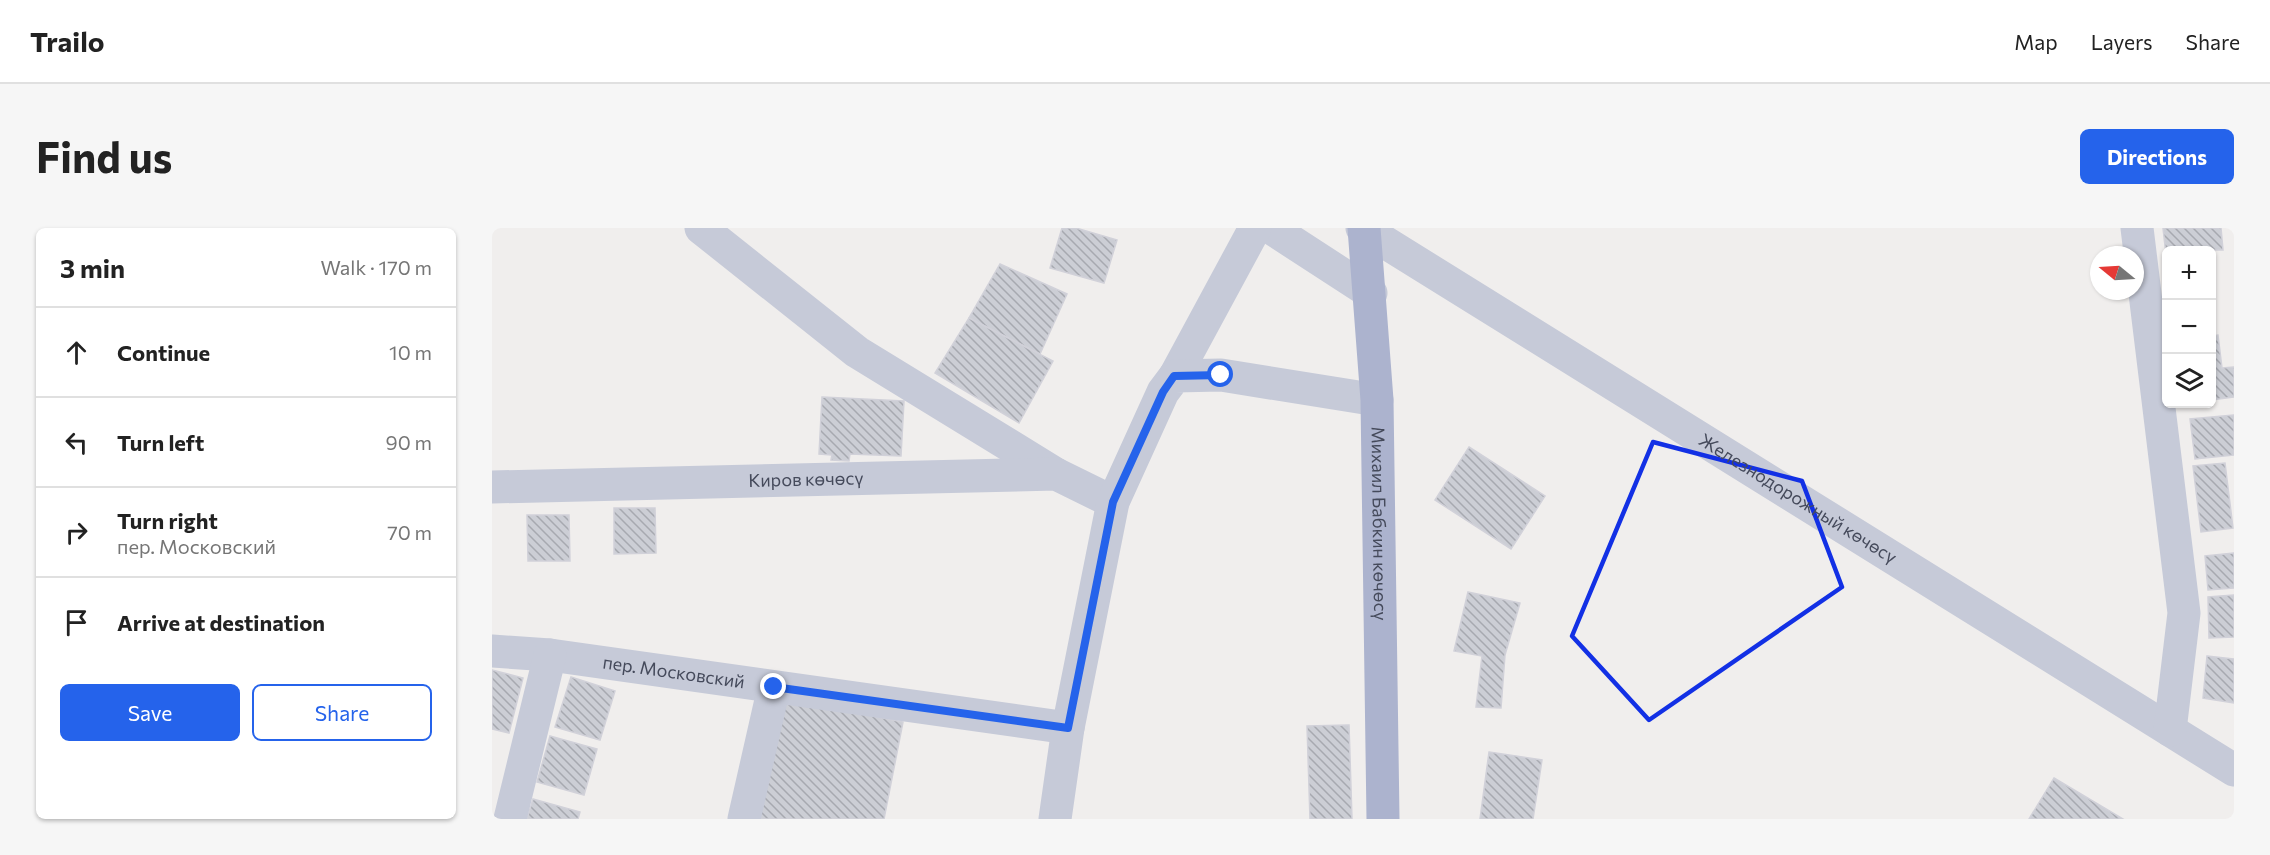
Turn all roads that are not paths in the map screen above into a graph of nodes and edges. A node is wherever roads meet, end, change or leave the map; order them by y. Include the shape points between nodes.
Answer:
1 (701, 228) edge
2 (1255, 228) edge
3 (1271, 228) edge
4 (2137, 228) edge
5 (1363, 229) edge
6 (1371, 293) junction
7 (1174, 376) junction
8 (1377, 400) junction
9 (1056, 474) junction
10 (492, 487) edge
11 (1113, 502) junction
12 (492, 651) edge
13 (550, 655) junction
14 (774, 687) junction
15 (1068, 728) junction
16 (2170, 730) junction
17 (2234, 770) edge
18 (510, 819) edge
19 (744, 819) edge
20 (1055, 819) edge
21 (1383, 819) edge

1 - 9 street via 857,352
2 - 7 street
3 - 6 street
4 - 16 street via 2184,613
5 - 6 main road, Михаил Бабкин көчөсү
5 - 16 street, Железнодорожный көчөсү
6 - 8 main road, Михаил Бабкин көчөсү
7 - 8 street via 1221,375
7 - 11 street
8 - 21 main road, Михаил Бабкин көчөсү
9 - 10 street, Киров көчөсү
9 - 11 street, Киров көчөсү
11 - 15 street
12 - 13 street, пер. Московский
13 - 14 street, пер. Московский
13 - 18 street
14 - 15 street, пер. Московский
14 - 19 street
15 - 20 street
16 - 17 street, Железнодорожный көчөсү

